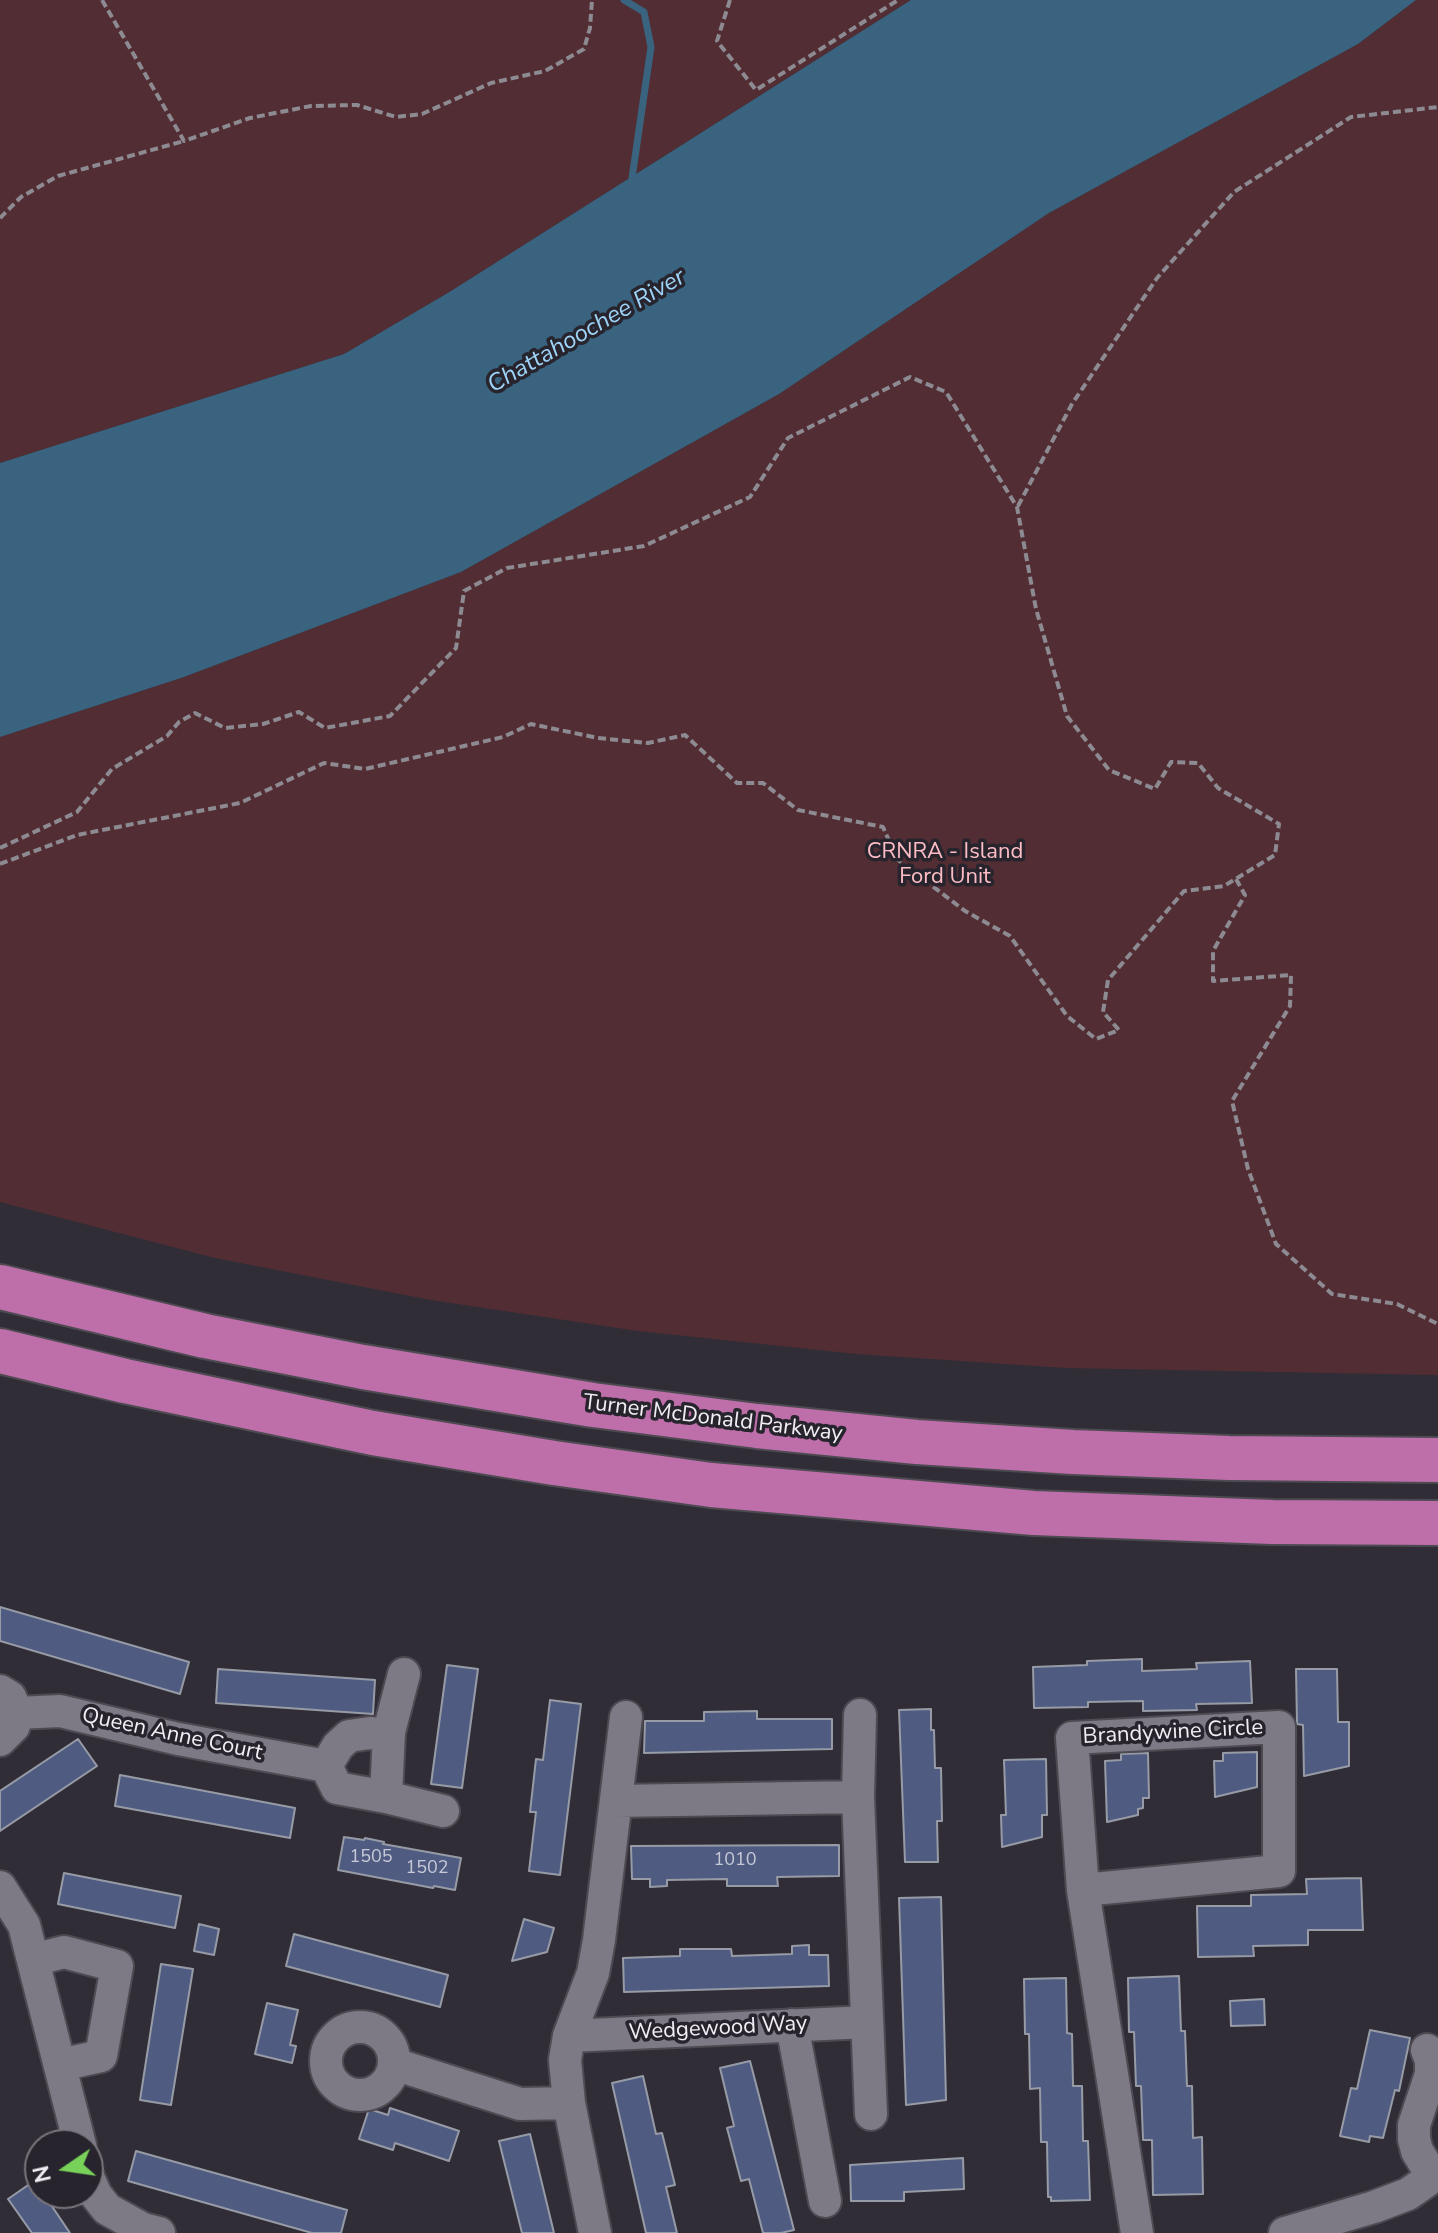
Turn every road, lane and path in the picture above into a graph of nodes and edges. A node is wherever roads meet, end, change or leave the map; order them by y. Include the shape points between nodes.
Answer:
1 (102, 0) edge
2 (730, 0) edge
3 (898, 0) edge
4 (592, 1) edge
5 (1438, 107) edge
6 (184, 141) junction
7 (0, 218) edge
8 (1017, 507) junction
9 (0, 848) edge
10 (0, 864) edge
11 (1236, 879) junction
12 (0, 1287) edge
13 (1438, 1324) edge
14 (0, 1351) edge
15 (1438, 1460) edge
16 (1438, 1523) edge
17 (404, 1674) dead end
18 (8, 1702) edge
19 (860, 1715) dead end
20 (626, 1717) dead end
21 (389, 1735) junction
22 (0, 1740) edge
23 (326, 1766) junction
24 (386, 1797) junction
25 (858, 1797) junction
26 (616, 1801) junction
27 (443, 1811) dead end
28 (0, 1887) edge
29 (1083, 1890) junction
30 (33, 1960) junction
31 (867, 2022) junction
32 (792, 2025) junction
33 (569, 2036) junction
34 (1427, 2050) dead end
35 (394, 2064) dead end
36 (60, 2065) junction
37 (569, 2103) junction
38 (871, 2114) dead end
39 (76, 2129) edge
40 (1435, 2175) edge
41 (825, 2201) dead end
42 (104, 2205) edge
43 (1378, 2220) edge
44 (159, 2233) edge
45 (595, 2233) edge
46 (1137, 2233) edge
47 (1285, 2233) edge

1 - 6 path
2 - 3 path via 717,41 756,90
4 - 6 path via 584,49 545,71 491,83 422,114 396,117 357,105 311,106 250,118
5 - 8 path via 1351,117 1234,192 1157,278 1072,404
6 - 7 path via 58,176 21,197
8 - 9 path via 946,392 910,377 788,438 750,497 644,546 507,568 464,591 456,648 390,716 325,728 299,712 263,724 225,728 195,713 112,769 77,812
8 - 11 path via 1036,609 1067,716 1109,770 1155,789 1171,762 1198,763 1218,788 1279,824 1275,855
10 - 11 path via 77,835 240,803 324,763 365,769 503,737 531,724 648,743 685,735 737,783 763,783 798,810 883,827 897,859 965,911 1010,936 1067,1016 1096,1039 1119,1030 1103,1012 1108,980 1184,891 1224,886
11 - 13 path via 1245,895 1213,951 1213,981 1291,975 1290,1006 1232,1101 1248,1169 1276,1244 1332,1294 1397,1304
12 - 15 highway, Turner McDonald Parkway via 363,1367 743,1425 1088,1453
14 - 16 highway via 373,1433 711,1485 1047,1514
17 - 21 street
18 - 22 street, Queen Anne Court via 14,1726
18 - 23 street, Queen Anne Court
19 - 25 street
20 - 26 street
21 - 23 street via 349,1736
21 - 24 street
23 - 24 street via 337,1788
24 - 27 street
25 - 26 street
25 - 31 street
26 - 33 street via 593,1973
28 - 30 street via 24,1925
29 - 29 street, Brandywine Circle via 1279,1871 1279,1727 1072,1738
29 - 46 street, Brandywine Circle
30 - 36 street
30 - 36 street via 64,1952 117,1966 101,2056
31 - 32 street, Wedgewood Way
31 - 38 street
32 - 33 street, Wedgewood Way
32 - 41 street
33 - 37 street
34 - 40 street via 1431,2074 1414,2139
35 - 37 street via 520,2104
36 - 39 street
37 - 45 street
40 - 43 street
42 - 44 street
43 - 47 street

